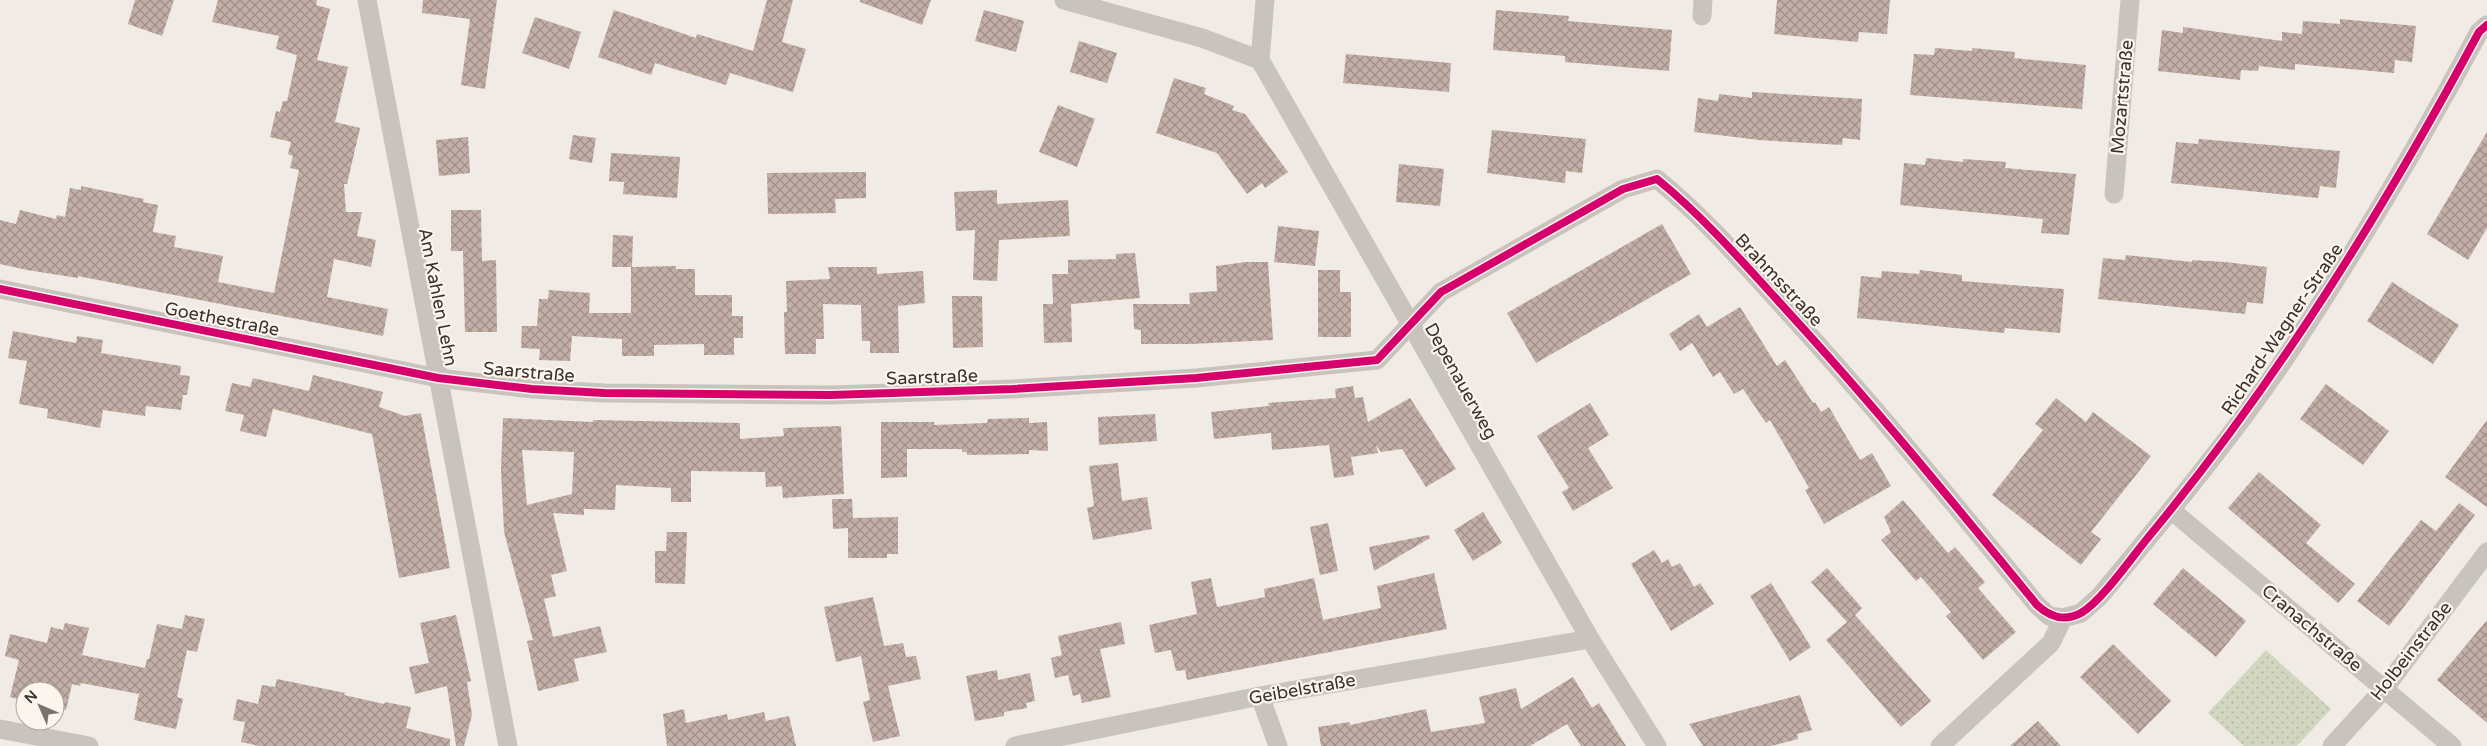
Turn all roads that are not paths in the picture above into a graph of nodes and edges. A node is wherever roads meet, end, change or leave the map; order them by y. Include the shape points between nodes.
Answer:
1 (367, 0) edge
2 (1064, 0) edge
3 (1265, 0) edge
4 (2130, 0) edge
5 (2487, 25) edge
6 (1260, 60) junction
7 (2114, 194) dead end
8 (0, 289) edge
9 (1411, 323) junction
10 (438, 378) junction
11 (2171, 510) junction
12 (2487, 552) edge
13 (2063, 618) junction
14 (1590, 639) junction
15 (2384, 689) junction
16 (1260, 696) junction
17 (0, 729) edge
18 (89, 746) edge
19 (508, 746) edge
20 (1015, 746) edge
21 (1278, 746) edge
22 (1657, 746) edge
23 (1940, 746) edge
24 (2332, 746) edge
25 (2452, 746) edge

1 - 10 street, Am Kahlen Lehn
2 - 6 street via 1202,38
3 - 6 street
4 - 7 street, Mozartstraße
5 - 11 street, Richard-Wagner-Straße via 2479,32 2420,143 2294,346
6 - 9 street, Depenauerweg
8 - 10 street, Goethestraße
9 - 10 street, Saarstraße via 1377,360 1196,378 1013,389 832,395 604,393
9 - 13 street, Brahmsstraße via 1440,292 1624,189 1656,179 1728,246 1820,347 1936,481 2037,605 2048,616
9 - 14 street, Depenauerweg
10 - 19 street, Am Kahlen Lehn
11 - 13 street, Richard-Wagner-Straße via 2100,596 2081,613
11 - 15 street, Cranachstraße
12 - 15 street, Holbeinstraße
13 - 23 street via 2051,643
14 - 16 street, Geibelstraße
14 - 22 street, Depenauerweg
15 - 24 street, Holbeinstraße
15 - 25 street, Cranachstraße
16 - 20 street, Geibelstraße
16 - 21 street
17 - 18 street

